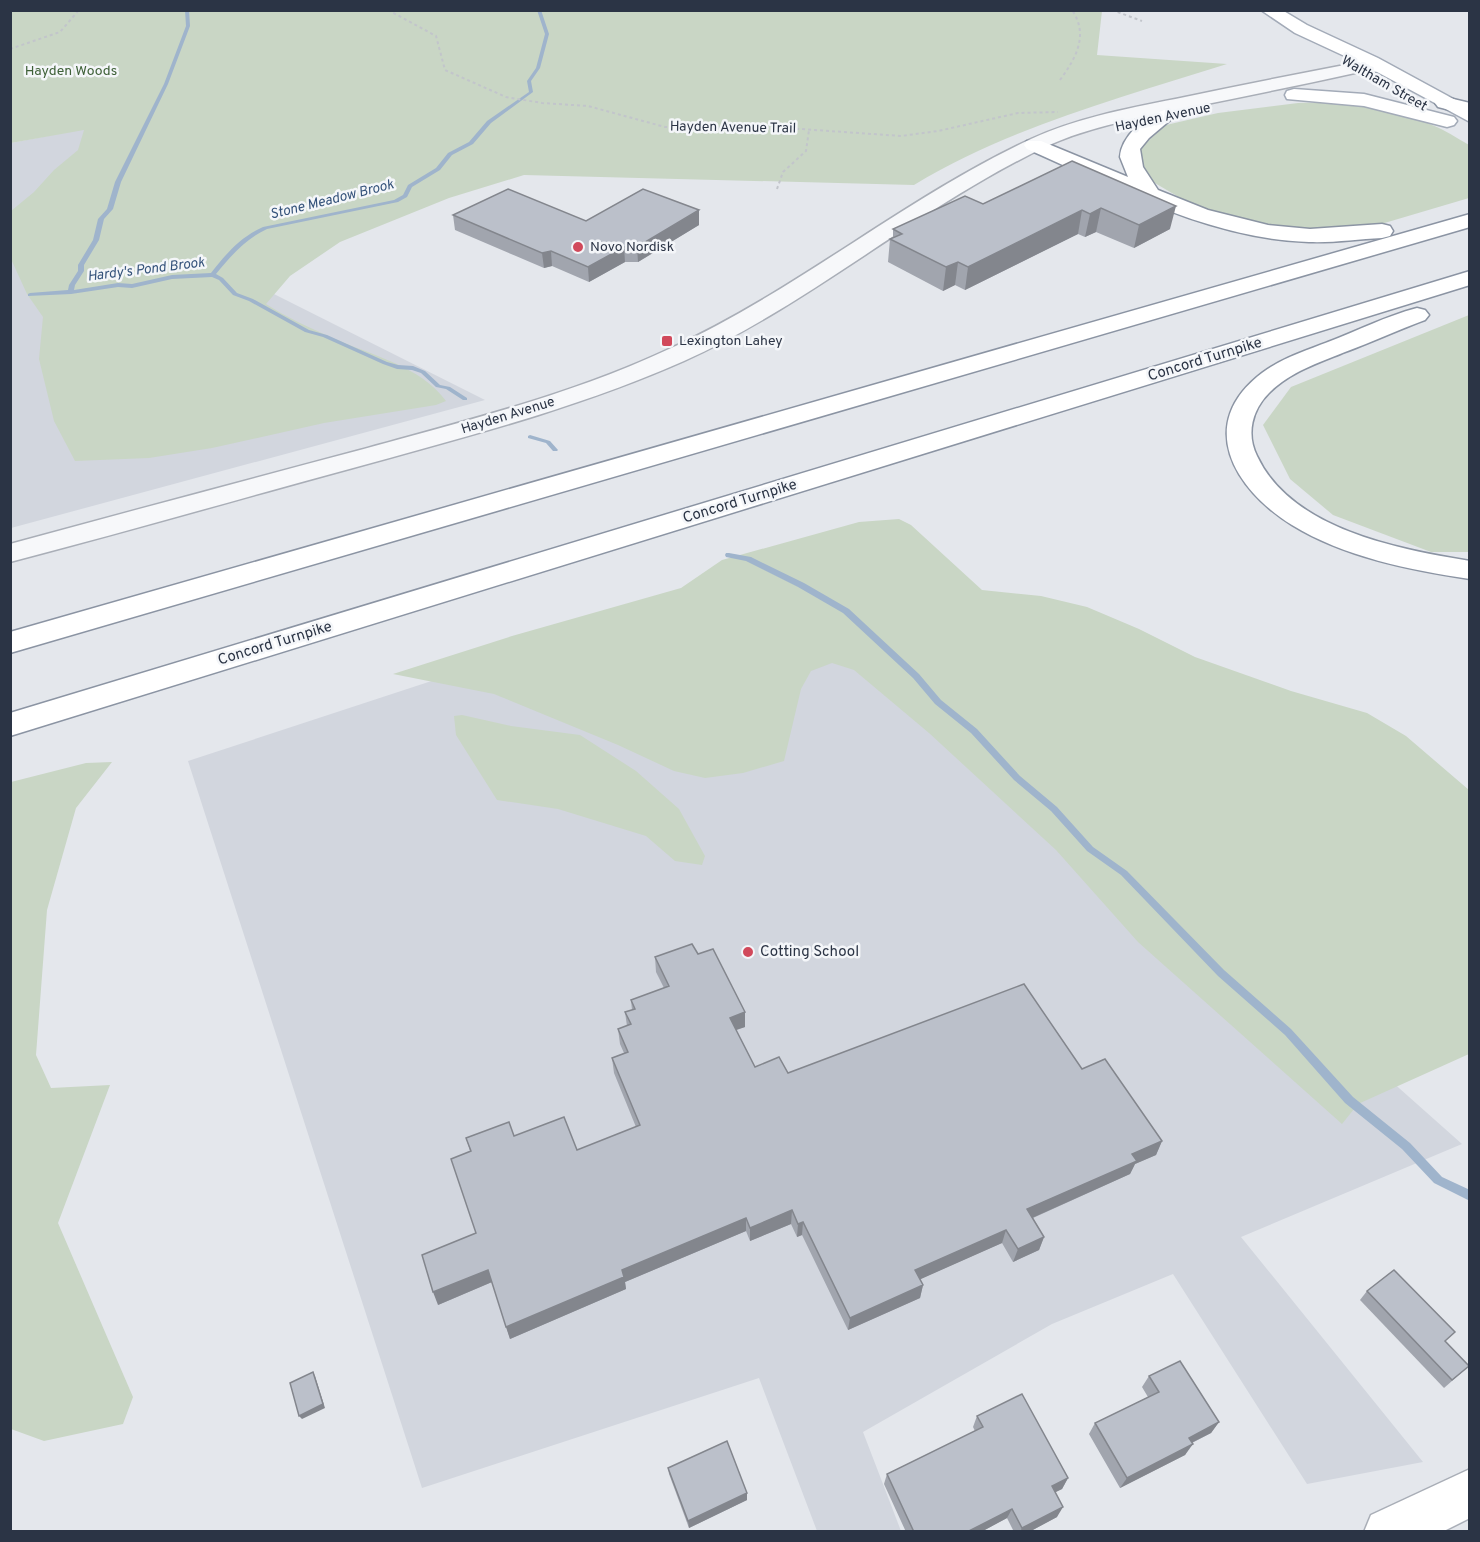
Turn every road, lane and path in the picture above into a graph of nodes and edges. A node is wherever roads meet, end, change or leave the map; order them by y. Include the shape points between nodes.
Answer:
1 (79, 10) edge
2 (388, 10) edge
3 (1072, 10) edge
4 (1112, 10) edge
5 (1269, 10) edge
6 (1142, 21) dead end
7 (1301, 29) junction
8 (10, 49) edge
9 (1368, 70) junction
10 (1060, 80) dead end
11 (1294, 95) junction
12 (1470, 109) edge
13 (1446, 112) junction
14 (1065, 113) dead end
15 (1165, 116) junction
16 (1470, 116) edge
17 (808, 130) junction
18 (1470, 134) edge
19 (1041, 148) junction
20 (777, 189) dead end
21 (1149, 192) junction
22 (1470, 219) edge
23 (1470, 278) edge
24 (1470, 294) edge
25 (10, 553) edge
26 (1470, 570) edge
27 (10, 643) edge
28 (10, 725) edge
29 (1470, 1493) edge
30 (1388, 1532) edge

1 - 8 path via 60,32
2 - 17 path, Hayden Avenue Trail via 436,36 445,70 504,96 584,106 665,127
3 - 10 path via 1081,29 1078,49
4 - 6 path
5 - 7 main road, Waltham Street
7 - 9 main road, Waltham Street
7 - 9 main road, Waltham Street
9 - 11 street, Hayden Avenue via 1330,87
9 - 13 main road, Waltham Street
9 - 19 street, Hayden Avenue via 1142,111 1071,130
11 - 13 main road
11 - 15 street, Hayden Avenue
12 - 13 main road
13 - 16 main road, Waltham Street
13 - 18 main road, Waltham Street
14 - 17 path, Hayden Avenue Trail via 1018,113 901,136
15 - 19 street, Hayden Avenue
15 - 21 main road via 1140,135 1130,151 1132,169
17 - 20 path via 806,151 783,172
19 - 21 main road
19 - 25 street, Hayden Avenue via 926,204 752,317 677,355 607,384 480,425
21 - 22 main road via 1212,220 1289,234 1352,234
22 - 27 main road
23 - 28 main road, Concord Turnpike
24 - 26 main road via 1279,372 1246,404 1238,423 1238,437 1244,460 1258,482 1310,523 1374,551
29 - 30 main road

